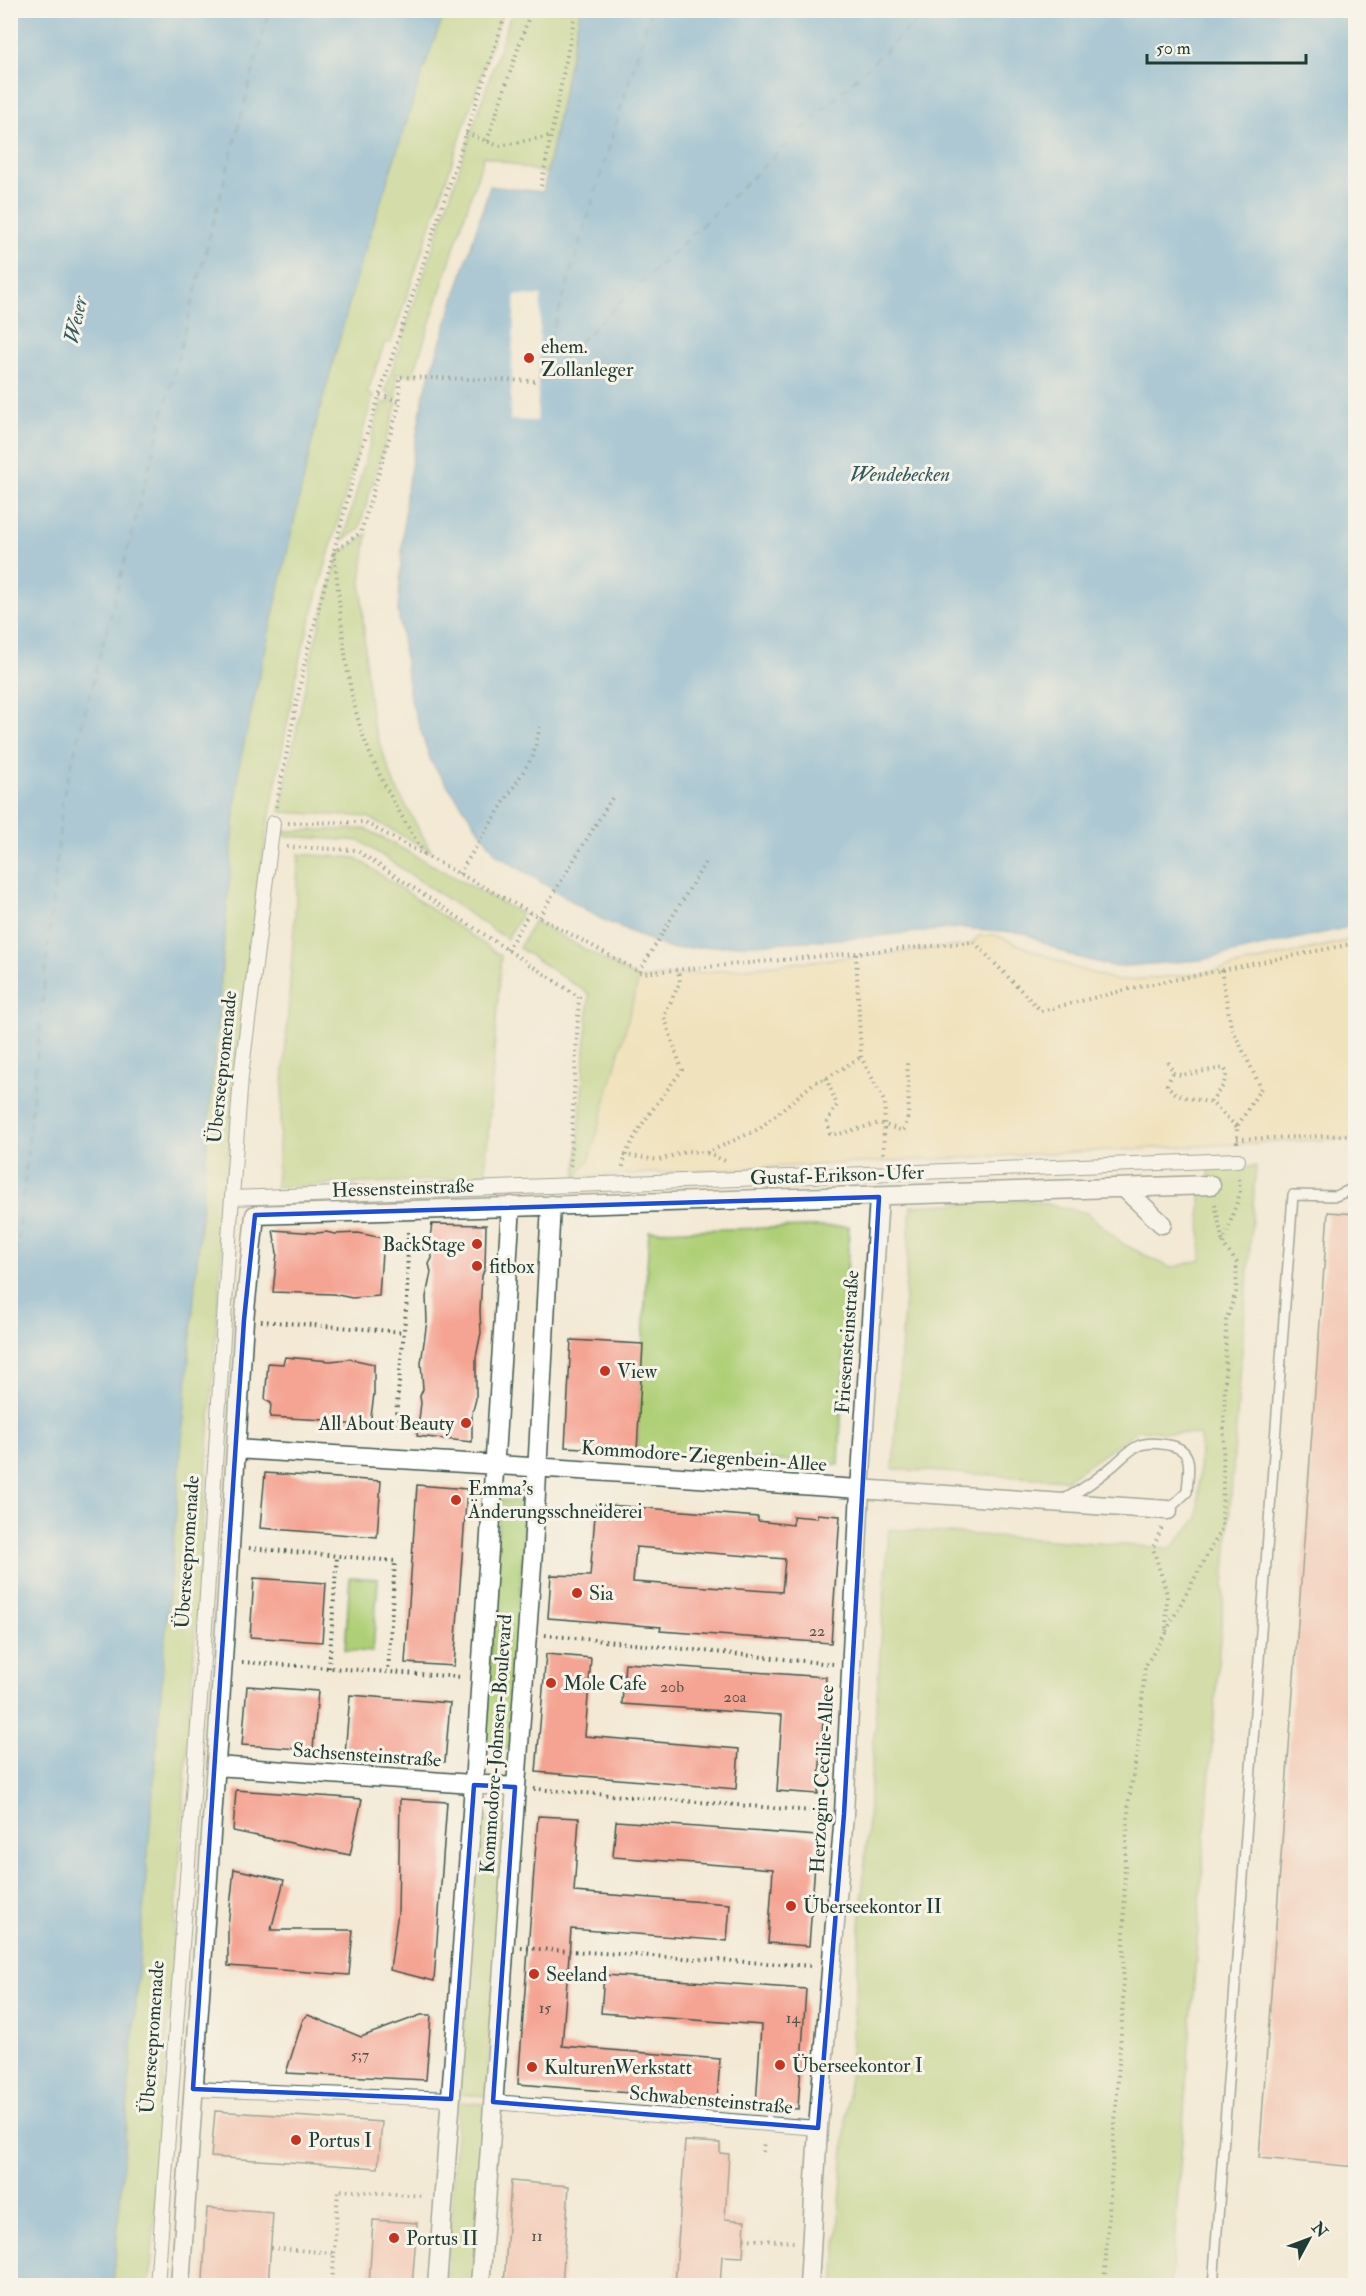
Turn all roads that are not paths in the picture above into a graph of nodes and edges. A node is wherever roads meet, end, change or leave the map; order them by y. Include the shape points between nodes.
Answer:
1 (273, 823) road end
2 (1238, 1160) road end
3 (1211, 1185) dead end
4 (1356, 1187) edge
5 (1124, 1188) junction
6 (258, 1197) junction
7 (879, 1197) junction
8 (232, 1198) junction
9 (552, 1205) junction
10 (512, 1206) junction
11 (255, 1215) junction
12 (1162, 1224) dead end
13 (236, 1449) junction
14 (495, 1465) junction
15 (538, 1467) junction
16 (860, 1490) junction
17 (1057, 1503) junction
18 (1168, 1510) joint
19 (216, 1766) junction
20 (474, 1785) junction
21 (515, 1787) junction
22 (193, 2089) junction
23 (452, 2099) junction
24 (493, 2102) junction
25 (818, 2128) junction
26 (158, 2286) edge
27 (180, 2286) edge
28 (437, 2286) edge
29 (480, 2286) edge
30 (809, 2286) edge
31 (1213, 2286) edge

1 - 8 street, Überseepromenade via 241,1076
2 - 6 street
3 - 5 street, Gustaf-Erikson-Ufer
4 - 31 lane via 1336,1196 1293,1195
5 - 7 street, Gustaf-Erikson-Ufer
5 - 12 street
6 - 8 street
6 - 11 street
7 - 9 street, Gustaf-Erikson-Ufer
7 - 16 street, Friesensteinstraße
8 - 26 street, Überseepromenade
9 - 10 street, Hessensteinstraße
9 - 15 street, Kommodore-Johnsen-Boulevard
10 - 11 street, Hessensteinstraße
10 - 14 street, Kommodore-Johnsen-Boulevard
11 - 13 street
13 - 14 street, Kommodore-Ziegenbein-Allee
13 - 19 street
14 - 15 street, Kommodore-Ziegenbein-Allee
14 - 20 street, Kommodore-Johnsen-Boulevard
15 - 16 street, Kommodore-Ziegenbein-Allee
15 - 21 street, Kommodore-Johnsen-Boulevard
16 - 17 street, Kommodore-Ziegenbein-Allee
16 - 25 street, Herzogin-Cecilie-Allee via 844,1814
17 - 18 street, Kommodore-Ziegenbein-Allee
17 - 18 lane via 1147,1443 1176,1446 1185,1451 1189,1462 1187,1492
19 - 20 street, Sachsensteinstraße
19 - 22 street
20 - 21 street, Sachsensteinstraße
20 - 23 street, Kommodore-Johnsen-Boulevard
21 - 24 street, Kommodore-Johnsen-Boulevard
22 - 23 street
22 - 27 street
23 - 28 street, Kommodore-Johnsen-Boulevard
24 - 25 street, Schwabensteinstraße
24 - 29 street, Kommodore-Johnsen-Boulevard
25 - 30 street, Herzogin-Cecilie-Allee

